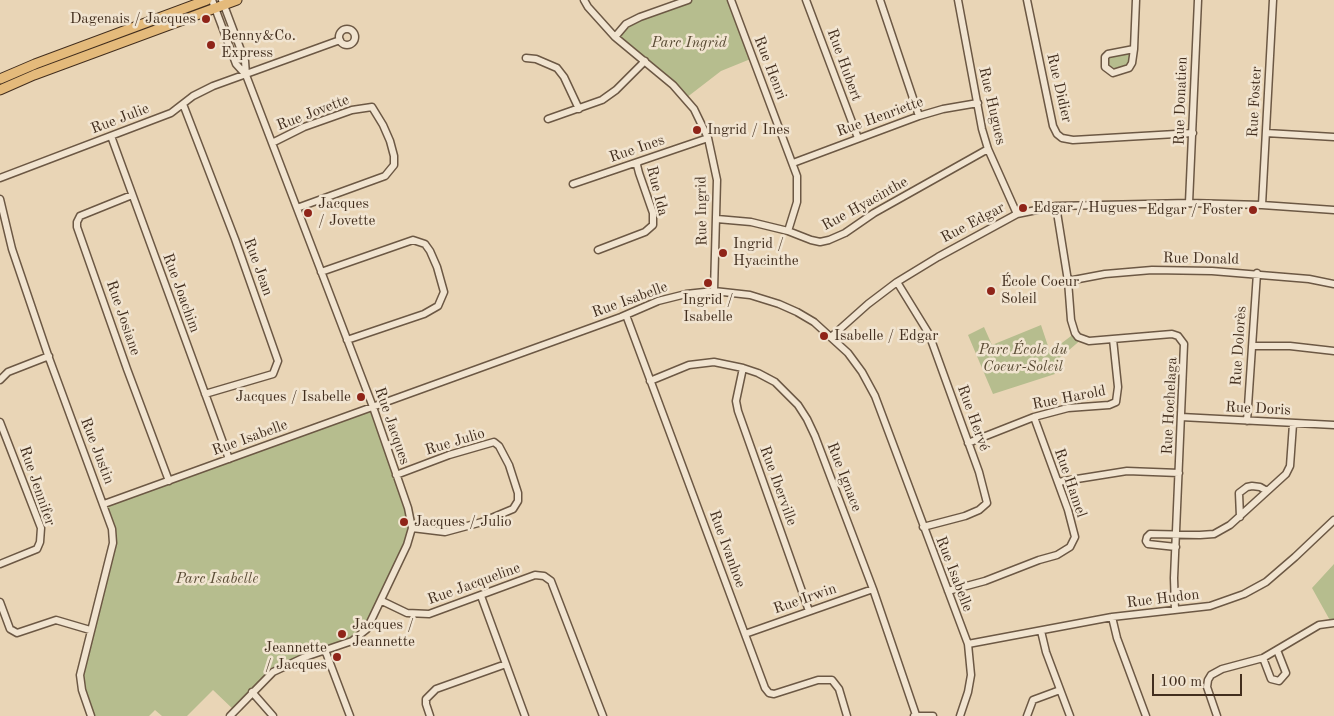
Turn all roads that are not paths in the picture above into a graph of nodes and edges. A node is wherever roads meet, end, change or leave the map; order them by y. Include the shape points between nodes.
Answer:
1 (207, 0) edge
2 (237, 0) edge
3 (584, 0) edge
4 (688, 0) edge
5 (731, 0) edge
6 (806, 0) edge
7 (880, 0) edge
8 (958, 0) edge
9 (1027, 0) edge
10 (1136, 0) edge
11 (1198, 0) edge
12 (1273, 0) edge
13 (218, 3) edge
14 (668, 3) edge
15 (615, 37) junction
16 (340, 40) dead end
17 (1134, 49) junction
18 (526, 58) dead end
19 (645, 61) junction
20 (246, 75) junction
21 (0, 79) edge
22 (0, 90) edge
23 (978, 103) junction
24 (183, 104) junction
25 (579, 109) junction
26 (919, 116) junction
27 (548, 119) dead end
28 (1193, 133) junction
29 (1266, 133) junction
30 (111, 136) junction
31 (1334, 137) edge
32 (708, 138) junction
33 (858, 138) junction
34 (272, 143) junction
35 (988, 149) junction
36 (638, 162) junction
37 (793, 163) junction
38 (0, 178) edge
39 (573, 184) dead end
40 (132, 195) junction
41 (0, 199) edge
42 (1189, 203) junction
43 (1262, 205) junction
44 (1056, 206) junction
45 (297, 208) junction
46 (1334, 210) edge
47 (1017, 214) junction
48 (717, 219) junction
49 (788, 231) junction
50 (598, 250) dead end
51 (321, 272) junction
52 (1257, 273) junction
53 (1068, 281) junction
54 (897, 282) junction
55 (1334, 284) edge
56 (714, 291) junction
57 (626, 315) junction
58 (831, 336) junction
59 (1113, 339) junction
60 (347, 340) junction
61 (1252, 346) junction
62 (1334, 351) edge
63 (48, 356) junction
64 (743, 368) junction
65 (0, 380) edge
66 (650, 381) junction
67 (205, 394) junction
68 (373, 407) junction
69 (1034, 416) junction
70 (1182, 417) junction
71 (1247, 421) junction
72 (0, 422) edge
73 (1293, 424) junction
74 (1334, 425) edge
75 (968, 443) junction
76 (229, 459) junction
77 (1179, 473) junction
78 (396, 475) junction
79 (169, 481) junction
80 (1058, 482) junction
81 (1267, 491) junction
82 (104, 504) junction
83 (1240, 517) junction
84 (1334, 520) edge
85 (923, 527) junction
86 (412, 528) junction
87 (1176, 534) junction
88 (1176, 547) junction
89 (0, 564) edge
90 (873, 589) junction
91 (948, 591) junction
92 (481, 596) junction
93 (382, 601) junction
94 (0, 602) edge
95 (1175, 610) junction
96 (809, 611) junction
97 (1112, 617) junction
98 (1334, 623) edge
99 (90, 630) junction
100 (1041, 631) junction
101 (745, 634) junction
102 (968, 644) junction
103 (325, 650) junction
104 (1277, 650) junction
105 (1263, 658) junction
106 (506, 664) junction
107 (1060, 690) junction
108 (252, 692) junction
109 (91, 716) edge
110 (230, 716) edge
111 (273, 716) edge
112 (350, 716) edge
113 (430, 716) edge
114 (525, 716) edge
115 (602, 716) edge
116 (847, 716) edge
117 (915, 716) edge
118 (933, 716) edge
119 (960, 716) edge
120 (1027, 716) edge
121 (1070, 716) edge
122 (1146, 716) edge
123 (1216, 716) edge

1 - 21 main road
2 - 13 main road
3 - 15 street, Rue Ingrid
4 - 14 street
5 - 37 street, Rue Henri
6 - 33 street, Rue Hubert
7 - 26 street
8 - 23 street, Rue Hugues
9 - 28 street, Rue Didier via 1057,134 1073,140
10 - 17 street
11 - 28 street, Rue Donatien
12 - 29 street, Rue Foster
13 - 20 street, Rue Jacques via 245,60
13 - 22 main road
14 - 15 street via 626,24
15 - 19 street, Rue Ingrid
16 - 20 street, Rue Julie
17 - 17 street via 1108,54 1105,67 1113,73 1129,68
18 - 25 street via 557,68
19 - 25 street via 616,90 602,100
19 - 32 street, Rue Ingrid via 673,85 694,110
20 - 24 street, Rue Julie via 213,86
20 - 34 street, Rue Jacques
23 - 26 street, Rue Henriette
23 - 35 street, Rue Hugues
24 - 30 street, Rue Julie via 171,113
24 - 67 street, Rue Jean via 278,361 274,374
25 - 27 street
26 - 33 street, Rue Henriette
28 - 42 street, Rue Donatien
29 - 31 street
29 - 43 street, Rue Foster
30 - 38 street, Rue Julie
30 - 40 street, Rue Joachim
32 - 36 street, Rue Ines
32 - 48 street, Rue Ingrid via 717,180
33 - 37 street, Rue Henriette
34 - 45 street, Rue Jacques
34 - 45 street, Rue Jovette via 304,127 352,110 372,107 390,141 394,165 385,176
35 - 47 street, Rue Hugues
35 - 49 street, Rue Hyacinthe via 828,240 811,240
36 - 39 street, Rue Ines
36 - 50 street, Rue Ida via 653,213 653,225 645,232
37 - 49 street, Rue Henri via 798,202
40 - 67 street, Rue Joachim
40 - 79 street, Rue Josiane via 80,216 77,227
41 - 63 street, Rue Justin via 12,249
42 - 43 street, Rue Edgar
42 - 44 street, Rue Edgar
43 - 46 street, Rue Edgar
44 - 47 street, Rue Edgar
44 - 53 street, Rue Hochelaga
45 - 51 street, Rue Jacques
47 - 54 street, Rue Edgar
48 - 49 street, Rue Hyacinthe via 750,222
48 - 56 street, Rue Ingrid
51 - 60 street, Rue Jacques
51 - 60 street via 413,240 424,244 437,267 444,292 438,306 424,314
52 - 53 street, Rue Donald via 1152,270
52 - 55 street, Rue Donald
52 - 61 street, Rue Dolorès
53 - 59 street, Rue Hochelaga via 1071,320 1078,337
54 - 58 street, Rue Edgar
54 - 75 street, Rue Hervé via 929,334
56 - 57 street, Rue Isabelle via 658,301
56 - 58 street, Rue Isabelle via 750,295 779,304 805,317
57 - 66 street, Rue Ivanhoe
57 - 68 street, Rue Isabelle
58 - 85 street, Rue Isabelle via 862,372 875,396
59 - 69 street, Rue Harold via 1118,387 1116,402
59 - 70 street, Rue Hochelaga via 1178,336 1184,344 1185,353
60 - 68 street, Rue Jacques
61 - 62 street
61 - 71 street, Rue Dolorès
63 - 65 street via 8,372
63 - 82 street, Rue Justin
64 - 66 street, Rue Ignace via 714,362 689,366
64 - 90 street, Rue Ignace via 775,382 807,418
64 - 96 street, Rue Iberville via 736,401 738,411
66 - 101 street, Rue Ivanhoe
67 - 76 street, Rue Joachim
68 - 76 street, Rue Isabelle
68 - 78 street, Rue Jacques
69 - 75 street, Rue Harold
69 - 80 street, Rue Hamel
70 - 71 street, Rue Doris
70 - 77 street, Rue Hochelaga
71 - 73 street, Rue Doris
72 - 89 street, Rue Jennifer via 41,528 37,549
73 - 74 street, Rue Doris
73 - 81 street via 1290,466
75 - 85 street, Rue Hervé via 987,503 966,516
76 - 79 street, Rue Isabelle
77 - 80 street via 1127,471
77 - 87 street, Rue Hochelaga
78 - 86 street, Rue Jacques
78 - 86 street, Rue Julio via 494,442 509,465 518,492 518,501 513,509 482,522 445,532
79 - 82 street, Rue Isabelle
80 - 91 street, Rue Hamel via 1075,537 1070,547 1057,555 985,581
81 - 83 street
81 - 83 street via 1260,487 1246,487 1239,494
82 - 99 street, Rue Justin via 113,543
83 - 87 street via 1214,534
84 - 95 street, Rue Hudon via 1266,582 1210,606
85 - 91 street, Rue Isabelle
86 - 93 street
87 - 88 street, Rue Hochelaga
87 - 88 street via 1150,534 1146,541 1148,544
88 - 95 street, Rue Hochelaga
90 - 96 street, Rue Irwin
90 - 117 street, Rue Ignace
91 - 102 street, Rue Isabelle
92 - 93 street, Rue Jacqueline via 429,614 407,613
92 - 106 street
92 - 115 street, Rue Jacqueline via 535,575 551,581
93 - 103 street via 372,622 361,635
94 - 99 street via 10,629 17,633 56,620
95 - 97 street, Rue Hudon
96 - 101 street, Rue Irwin
97 - 100 street, Rue Hudon
97 - 122 street
98 - 104 street via 1319,625
99 - 109 street, Rue Justin via 80,675
100 - 102 street, Rue Hudon
100 - 107 street
101 - 116 street, Rue Ivanhoe via 762,683 769,693 781,693 818,680 832,680 839,688
102 - 119 street, Rue Isabelle via 971,675
103 - 108 street via 273,672
103 - 112 street
104 - 105 street
104 - 105 street via 1286,673 1279,681 1271,679
105 - 123 street via 1222,669 1211,676 1207,687
106 - 113 street via 436,689 426,699
106 - 114 street
107 - 120 street via 1033,700
107 - 121 street
108 - 110 street
108 - 111 street
117 - 118 street

